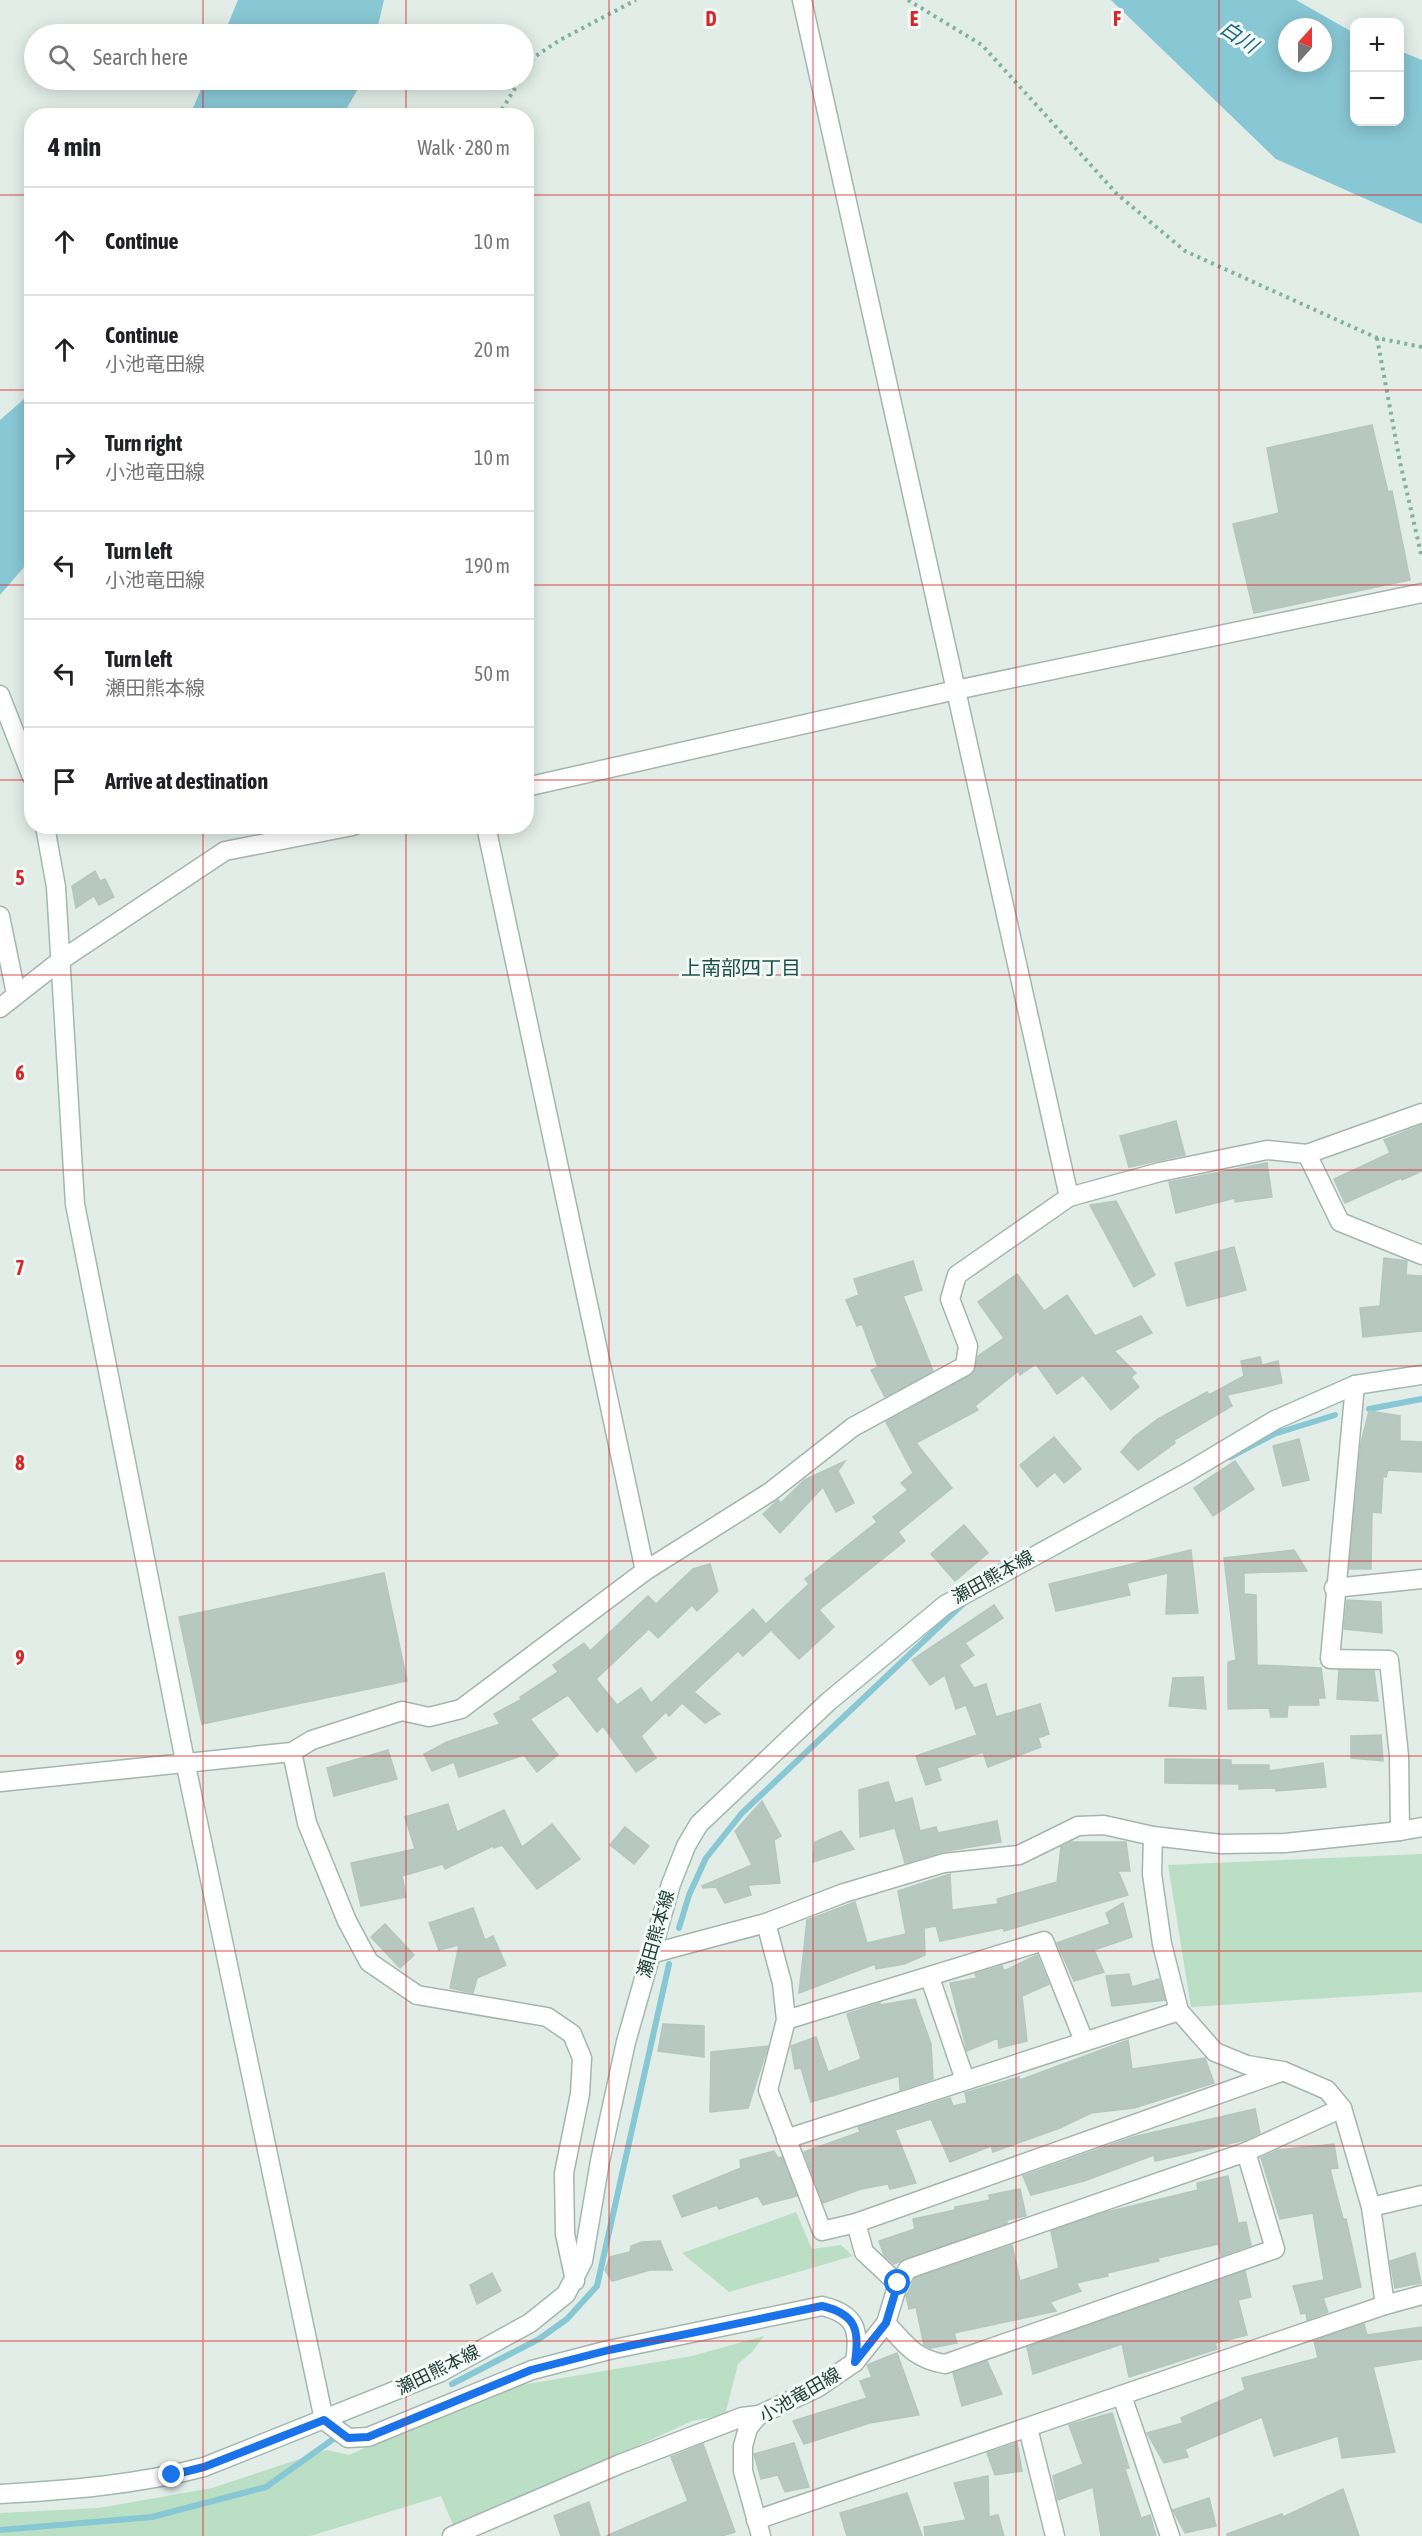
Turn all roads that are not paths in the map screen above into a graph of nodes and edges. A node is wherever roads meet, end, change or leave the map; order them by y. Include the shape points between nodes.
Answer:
1 (802, 0) edge
2 (1422, 593) edge
3 (956, 690) junction
4 (0, 695) edge
5 (24, 756) edge
6 (534, 785) edge
7 (46, 834) edge
8 (310, 834) edge
9 (488, 834) edge
10 (0, 916) edge
11 (61, 960) junction
12 (16, 994) junction
13 (0, 1008) edge
14 (1422, 1113) edge
15 (1307, 1154) junction
16 (1069, 1197) junction
17 (1422, 1255) edge
18 (1422, 1375) edge
19 (1355, 1385) junction
20 (645, 1571) junction
21 (1422, 1579) edge
22 (1334, 1588) junction
23 (292, 1752) junction
24 (185, 1761) junction
25 (0, 1782) edge
26 (1422, 1827) edge
27 (1400, 1832) junction
28 (1153, 1836) junction
29 (766, 1923) junction
30 (650, 1954) junction
31 (930, 1978) junction
32 (1179, 2012) junction
33 (786, 2020) junction
34 (1084, 2041) junction
35 (1283, 2072) junction
36 (965, 2080) junction
37 (1342, 2108) junction
38 (786, 2139) junction
39 (1246, 2152) junction
40 (1422, 2195) edge
41 (1371, 2207) junction
42 (856, 2223) junction
43 (575, 2281) junction
44 (898, 2283) junction
45 (1422, 2295) edge
46 (1385, 2305) junction
47 (886, 2323) junction
48 (855, 2362) junction
49 (1122, 2396) junction
50 (759, 2415) junction
51 (324, 2420) junction
52 (1028, 2428) junction
53 (0, 2494) edge
54 (758, 2528) edge
55 (452, 2536) edge
56 (1055, 2536) edge
57 (1170, 2536) edge

1 - 3 street
2 - 3 street
3 - 6 street
3 - 16 street
4 - 5 street
7 - 11 street via 56,887
8 - 11 street via 225,850
9 - 20 street
10 - 12 street
11 - 12 street
11 - 24 street via 75,1204
12 - 13 street
14 - 15 street
15 - 16 street via 1268,1150 1160,1172
15 - 17 street via 1340,1222
16 - 20 street via 957,1275 950,1299 968,1346 965,1366 853,1427 770,1492
18 - 19 street, 瀬田熊本線
19 - 22 street
19 - 30 street, 瀬田熊本線 via 1275,1420 1188,1472 977,1585 918,1626 828,1702 699,1824 671,1884
20 - 23 street via 461,1709 429,1717 402,1711 312,1740
21 - 22 street
22 - 27 street via 1330,1659 1389,1660 1399,1756
23 - 24 street
23 - 43 street via 307,1823 347,1921 369,1962 417,1995 547,2017 572,2034 582,2058 580,2094 564,2173 565,2234
24 - 25 street
24 - 51 street
26 - 27 street
27 - 28 street via 1285,1843 1221,1844
28 - 29 street via 1104,1826 1078,1826 1019,1855 944,1863 844,1893
28 - 32 street via 1152,1874 1162,1944
29 - 30 street
29 - 33 street via 782,1983
30 - 43 street, 瀬田熊本線 via 626,2042 588,2239
31 - 33 street
31 - 34 street via 1044,1941
31 - 36 street
32 - 34 street
32 - 35 street via 1215,2052 1247,2065
33 - 38 street via 768,2090
34 - 36 street
35 - 37 street via 1327,2090
35 - 42 street
36 - 38 street
37 - 39 street
37 - 41 street
38 - 42 street via 822,2231
39 - 44 street via 917,2264
39 - 47 street via 1275,2249 945,2364 924,2360
40 - 41 street
41 - 46 street
42 - 44 street via 864,2252
43 - 51 street, 瀬田熊本線 via 567,2294 530,2323 439,2373
44 - 47 street
45 - 46 street
46 - 49 street
47 - 48 street, 小池竜田線
48 - 50 street, 小池竜田線 via 817,2388
48 - 51 street, 小池竜田線 via 855,2326 836,2309 822,2306 531,2370 368,2437 348,2438
49 - 52 street
49 - 57 street
50 - 54 street, 小池竜田線 via 748,2428 743,2446 745,2481
50 - 55 street via 742,2417 620,2464
51 - 53 street, 瀬田熊本線 via 204,2467 172,2475 94,2489
52 - 54 street
52 - 56 street

